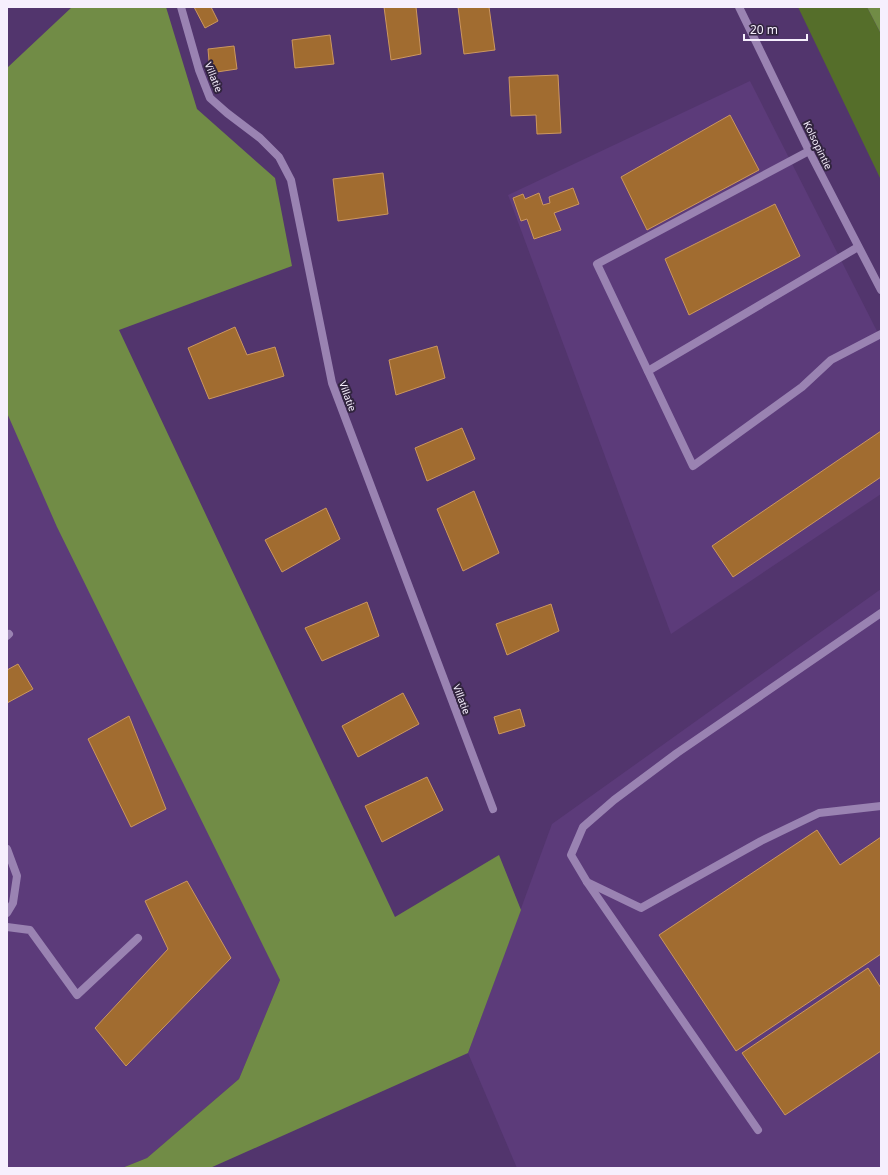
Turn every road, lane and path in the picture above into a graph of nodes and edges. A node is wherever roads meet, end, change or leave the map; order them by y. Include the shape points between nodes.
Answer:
1 (181, 7) edge
2 (739, 7) edge
3 (810, 151) junction
4 (858, 247) junction
5 (881, 290) edge
6 (881, 334) edge
7 (648, 371) junction
8 (881, 613) edge
9 (881, 806) edge
10 (493, 809) dead end
11 (7, 849) edge
12 (587, 882) junction
13 (7, 913) edge
14 (7, 927) edge
15 (138, 938) dead end
16 (758, 1130) dead end

1 - 10 street, Villatie via 210,98 279,157 291,180 332,383
2 - 3 street, Kolsopintie
3 - 4 street, Kolsopintie
3 - 7 street via 597,264
4 - 5 street, Kolsopintie
4 - 7 street
6 - 7 street via 831,360 802,387 693,466
8 - 12 street via 677,754 614,800 583,827 571,855
9 - 12 street via 819,813 761,841 641,908
11 - 13 street via 17,876 13,903
12 - 16 street
14 - 15 street via 30,930 77,995

